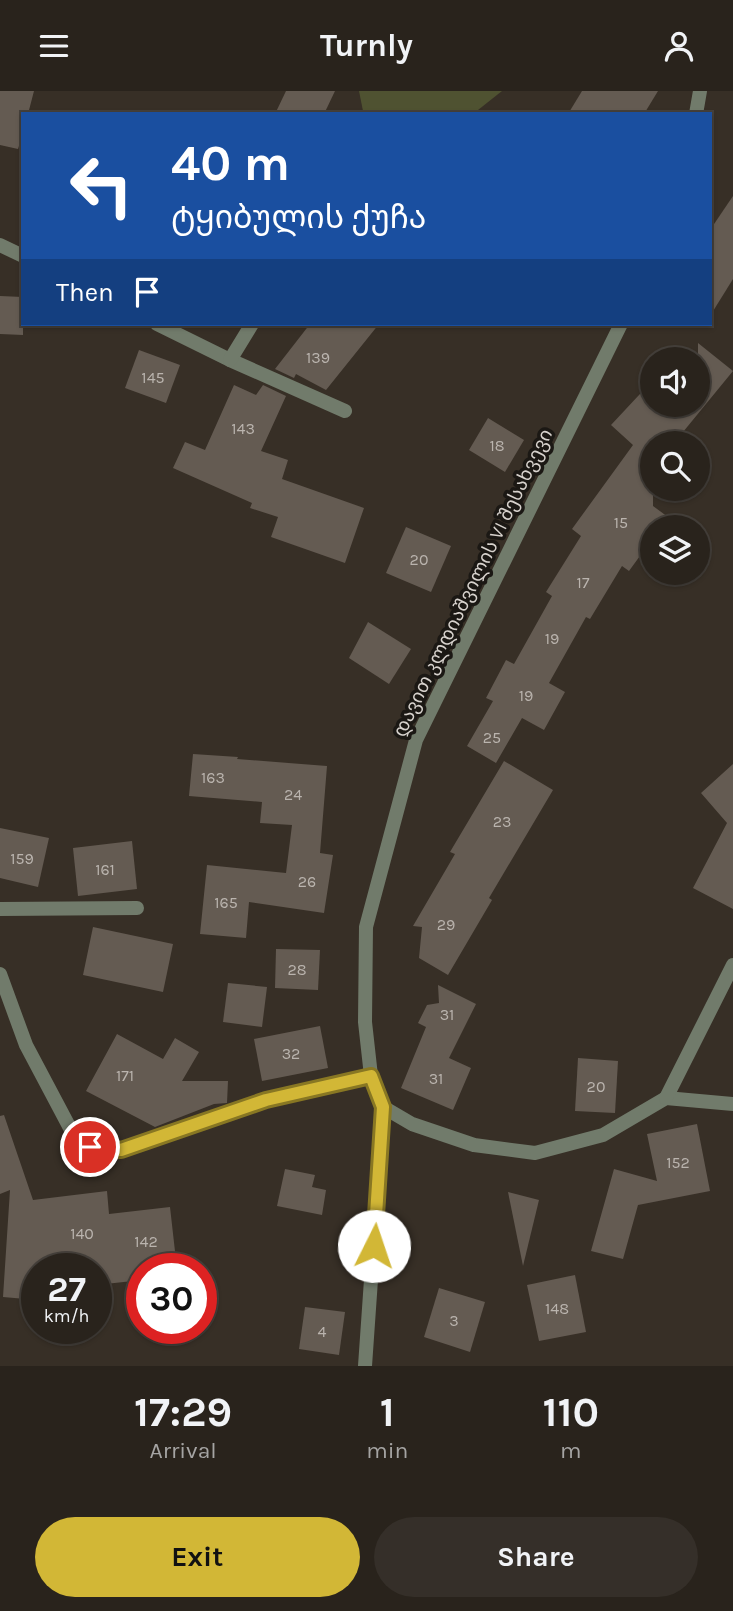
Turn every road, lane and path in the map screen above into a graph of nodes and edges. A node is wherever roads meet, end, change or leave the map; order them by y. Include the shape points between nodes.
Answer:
1 (700, 91) edge
2 (695, 112) edge
3 (0, 245) edge
4 (21, 255) edge
5 (161, 326) edge
6 (250, 326) edge
7 (620, 326) edge
8 (230, 360) junction
9 (345, 411) dead end
10 (137, 908) dead end
11 (0, 909) edge
12 (733, 965) edge
13 (0, 974) edge
14 (371, 1076) junction
15 (666, 1098) junction
16 (733, 1104) edge
17 (383, 1107) junction
18 (366, 1366) edge

1 - 2 street
3 - 4 street
5 - 8 street
6 - 8 street
7 - 14 street, დავით კლდიაშვილის VI შესახვევი via 416,740 366,927 365,1022
8 - 9 street
10 - 11 street
12 - 15 street
13 - 14 street via 26,1045 71,1130 90,1147 121,1150 266,1100
14 - 17 street, დავით კლდიაშვილის VI შესახვევი
15 - 16 street
15 - 17 street via 603,1135 535,1153 474,1145 412,1124
17 - 18 street

